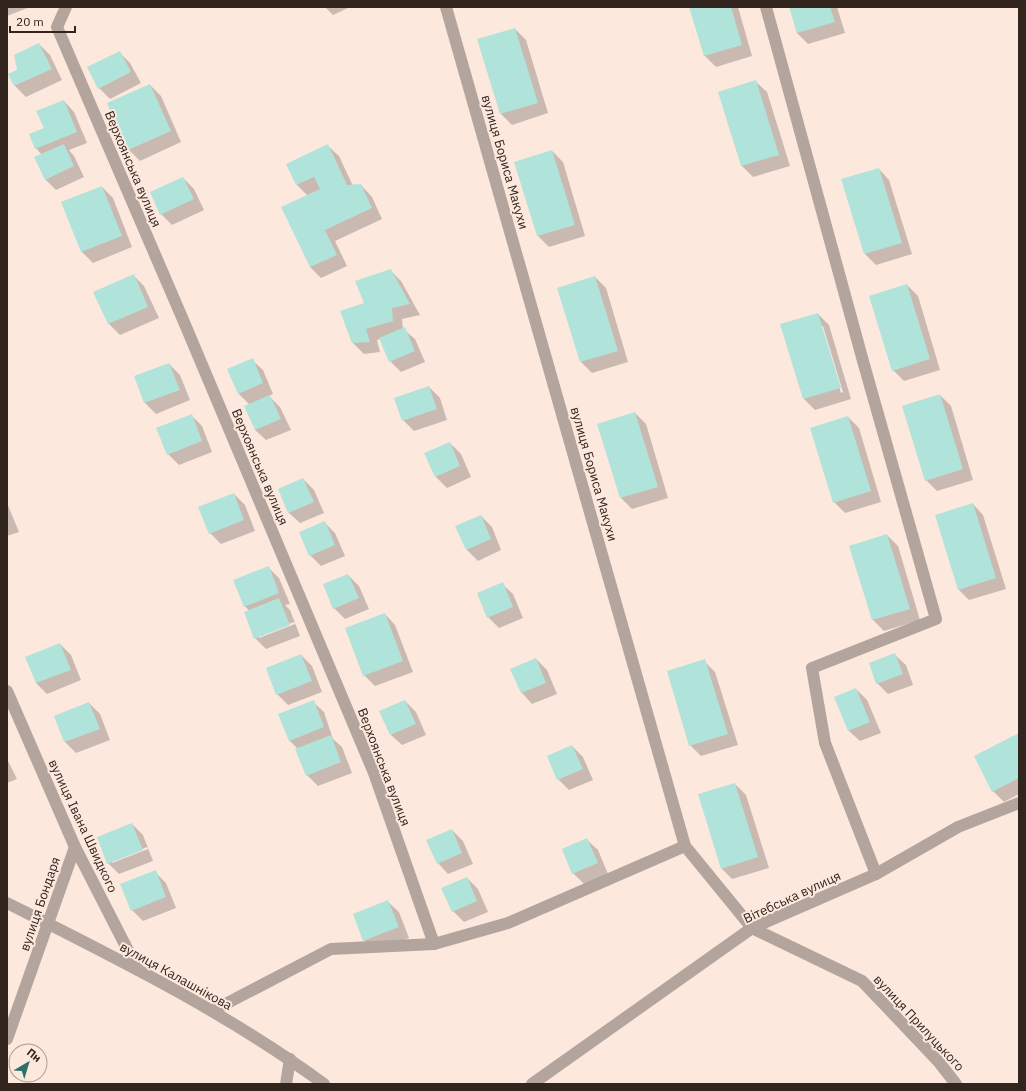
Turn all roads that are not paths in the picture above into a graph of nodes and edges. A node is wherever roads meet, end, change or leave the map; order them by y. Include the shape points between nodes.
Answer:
1 (66, 7) edge
2 (446, 7) edge
3 (766, 7) edge
4 (7, 691) edge
5 (1019, 803) edge
6 (685, 846) junction
7 (75, 847) junction
8 (876, 874) junction
9 (7, 902) edge
10 (48, 924) junction
11 (752, 928) junction
12 (434, 944) junction
13 (138, 970) junction
14 (212, 1011) junction
15 (7, 1039) edge
16 (290, 1059) junction
17 (286, 1084) edge
18 (324, 1084) edge
19 (532, 1084) edge
20 (956, 1084) edge

1 - 12 street, Верхоянська вулиця via 57,27 374,773
2 - 6 street, вулиця Бориса Макухи
3 - 8 street via 936,619 812,668 825,743
4 - 7 street, вулиця Івана Швидкого
5 - 8 street, Вітебська вулиця via 958,827
6 - 11 street, вулиця Бориса Макухи
6 - 12 street via 508,923
7 - 10 street, вулиця Бондаря
7 - 13 street, вулиця Івана Швидкого
8 - 11 street, Вітебська вулиця
9 - 10 street, вулиця Калашнікова
10 - 13 street, вулиця Калашнікова
10 - 15 street, вулиця Бондаря
11 - 19 street, Вітебська вулиця
11 - 20 street, вулиця Прилуцького via 862,981 938,1061
12 - 14 street via 331,949
13 - 14 street, вулиця Калашнікова
14 - 16 street, вулиця Калашнікова
16 - 17 street
16 - 18 street, вулиця Калашнікова

